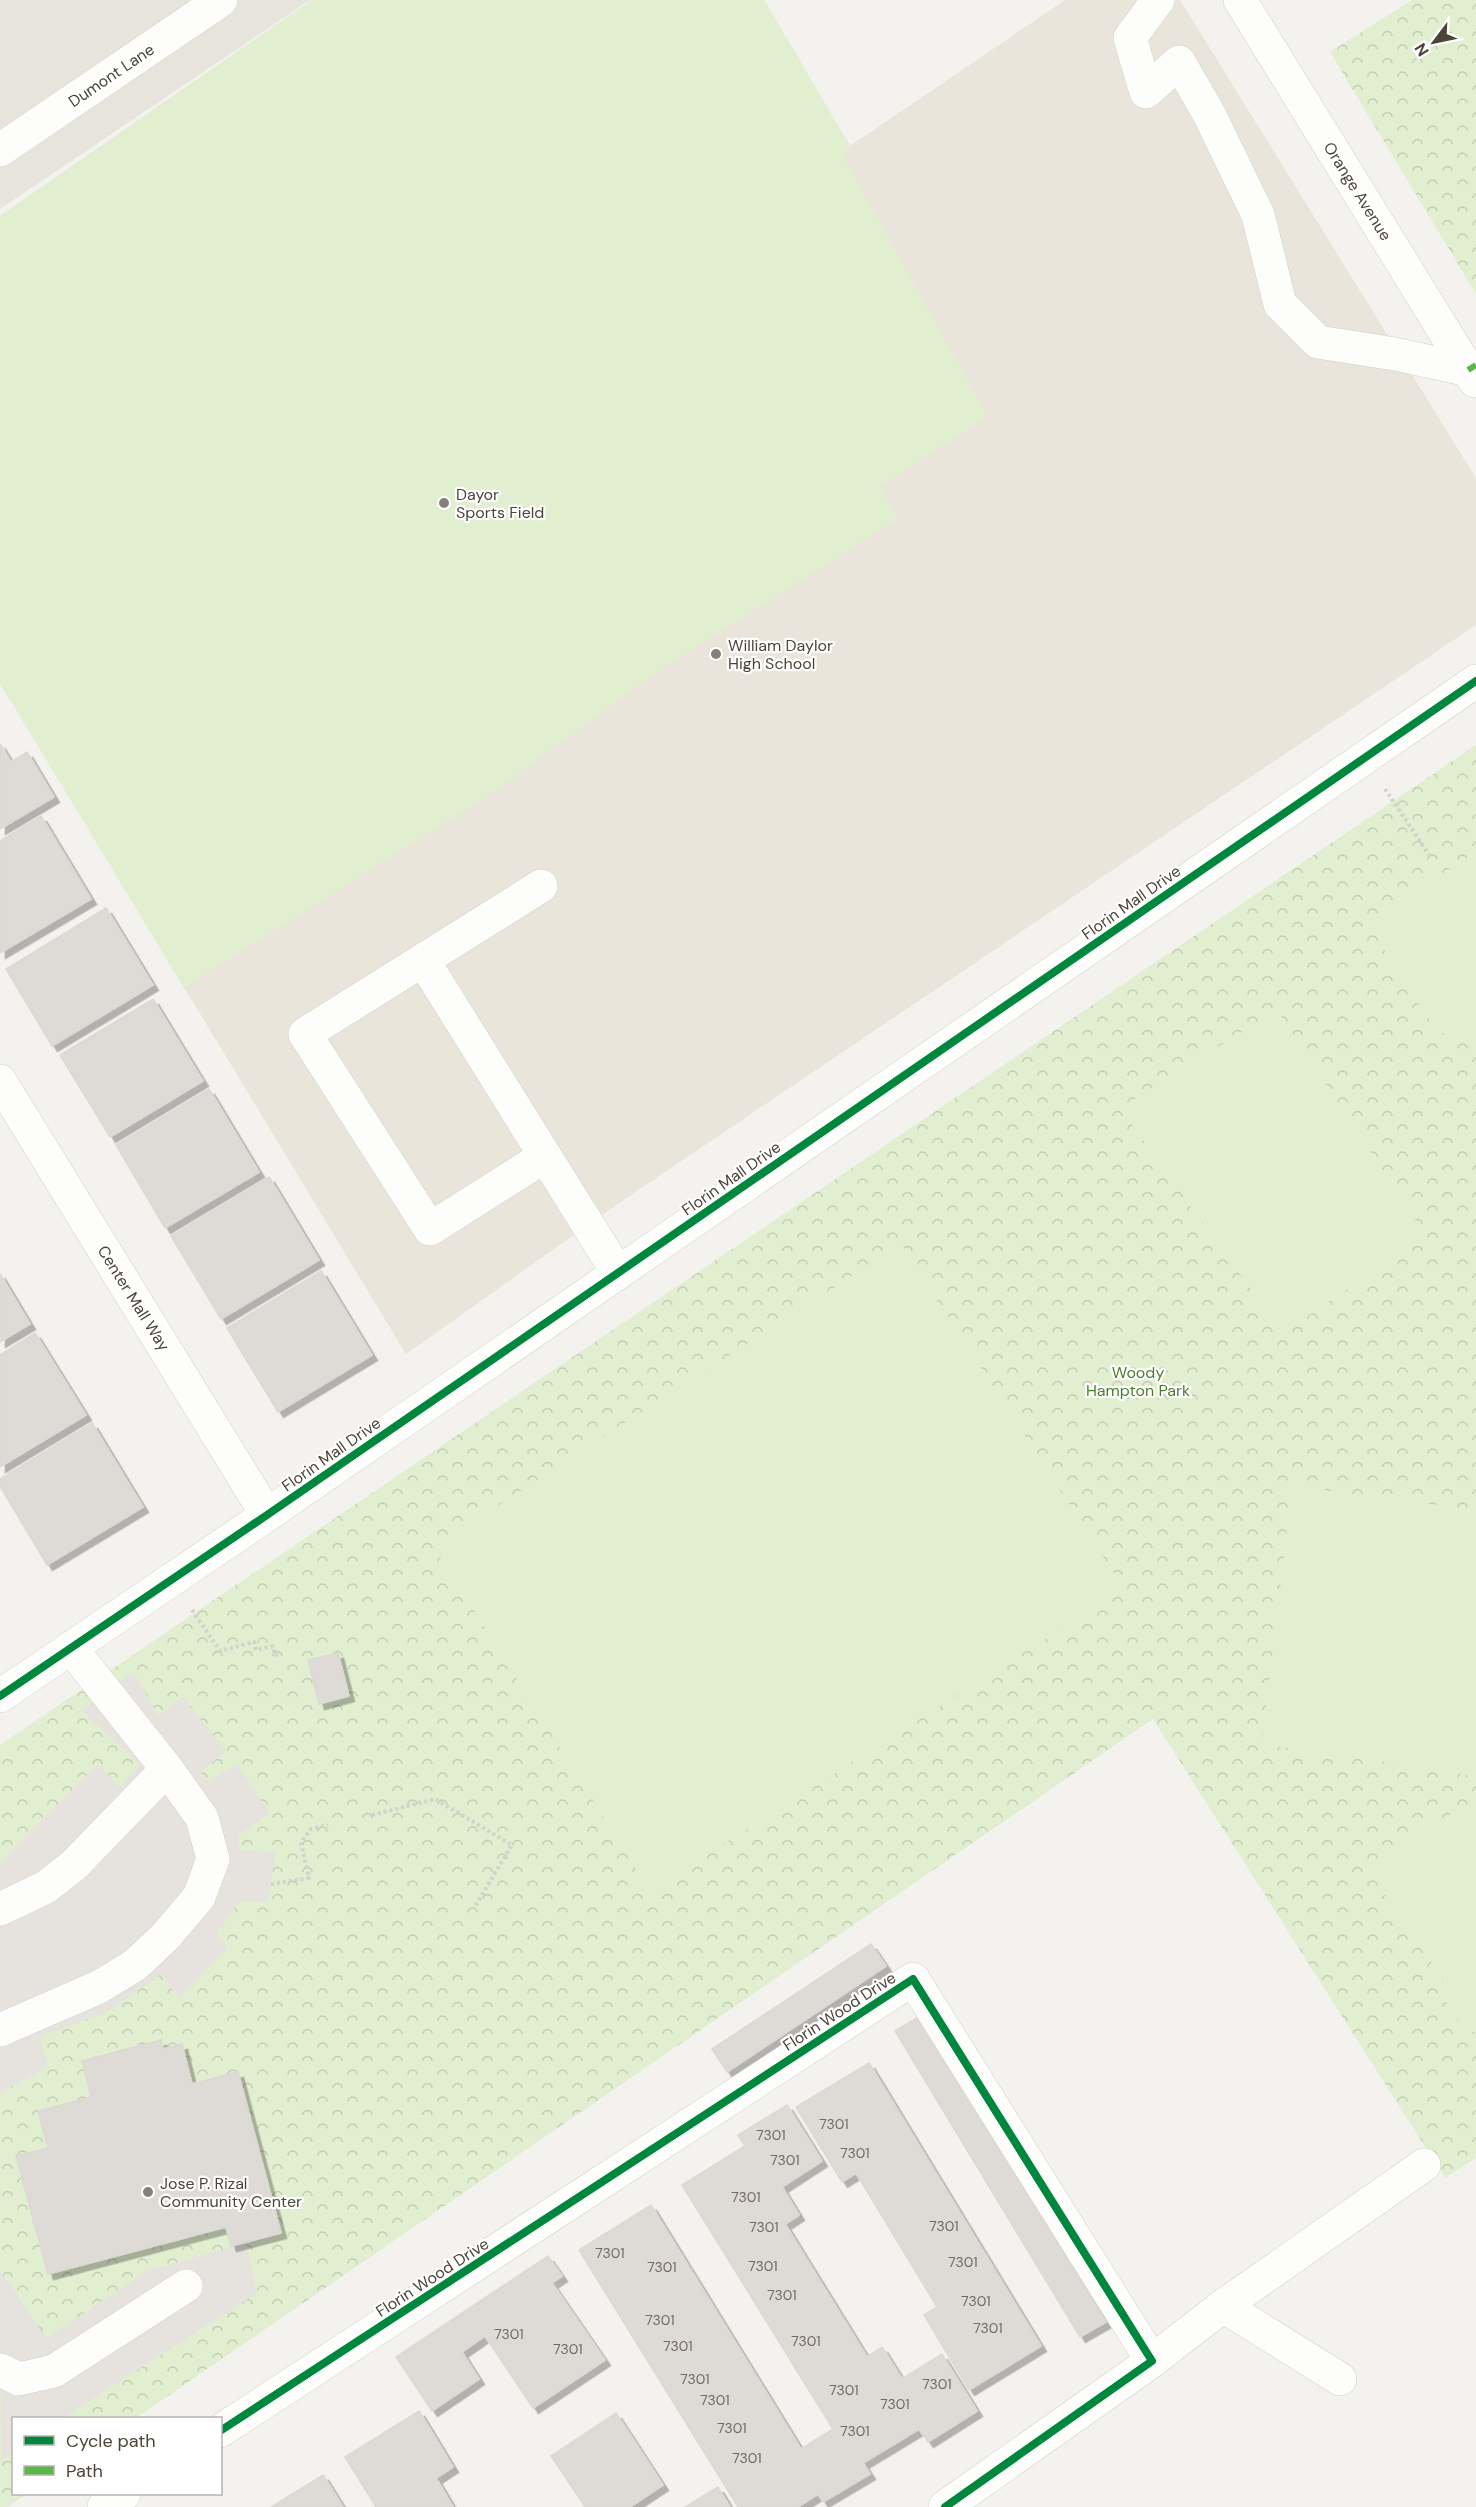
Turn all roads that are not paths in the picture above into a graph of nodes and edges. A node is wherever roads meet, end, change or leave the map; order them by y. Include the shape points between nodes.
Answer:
1 (222, 0) edge
2 (1158, 0) edge
3 (1240, 0) edge
4 (0, 150) edge
5 (1472, 376) edge
6 (1476, 681) edge
7 (541, 886) dead end
8 (423, 960) junction
9 (0, 1081) edge
10 (545, 1156) junction
11 (618, 1273) junction
12 (267, 1515) junction
13 (71, 1648) junction
14 (0, 1696) edge
15 (167, 1769) junction
16 (0, 1908) edge
17 (0, 2030) edge
18 (1424, 2165) dead end
19 (186, 2286) dead end
20 (1223, 2306) junction
21 (1152, 2361) junction
22 (0, 2370) edge
23 (1340, 2379) dead end
24 (222, 2430) edge
25 (121, 2495) edge
26 (948, 2506) edge
27 (104, 2507) edge

1 - 4 street, Dumont Lane
2 - 5 street via 1130,38 1146,92 1179,63 1209,114 1258,215 1280,303 1318,342 1395,354
3 - 5 street, Orange Avenue
6 - 11 street, Florin Mall Drive
7 - 8 street
8 - 10 street
8 - 10 street via 305,1034 430,1228
9 - 12 street, Center Mall Way
10 - 11 street
11 - 12 street, Florin Mall Drive
12 - 13 street, Florin Mall Drive
13 - 14 street, Florin Mall Drive
13 - 15 street
15 - 16 street via 74,1865 46,1887
15 - 17 street via 202,1818 213,1859 199,1897 135,1965 99,1987
18 - 20 street
19 - 22 street via 54,2371 19,2379
20 - 21 street
20 - 23 street
21 - 24 street, Florin Wood Drive via 913,1979
21 - 26 street
25 - 27 street

